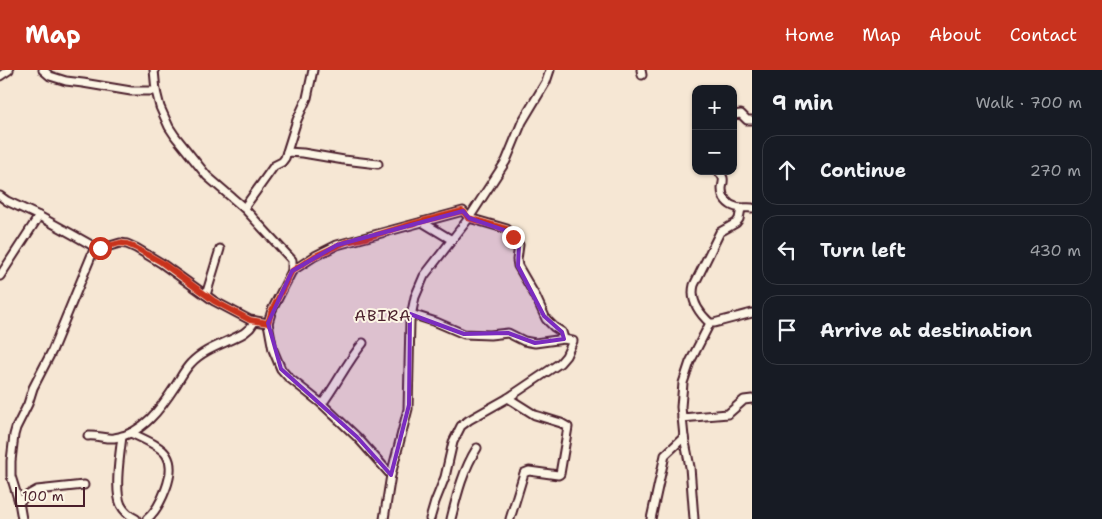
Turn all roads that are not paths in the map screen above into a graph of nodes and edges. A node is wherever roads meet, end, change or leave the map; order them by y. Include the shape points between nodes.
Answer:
1 (9, 70) edge
2 (43, 70) edge
3 (154, 70) edge
4 (313, 70) edge
5 (550, 70) edge
6 (0, 76) edge
7 (156, 91) junction
8 (737, 114) edge
9 (752, 120) edge
10 (287, 152) junction
11 (378, 164) dead end
12 (721, 175) edge
13 (0, 196) edge
14 (244, 208) junction
15 (741, 208) junction
16 (752, 208) edge
17 (38, 216) junction
18 (468, 218) junction
19 (422, 222) junction
20 (452, 240) junction
21 (94, 247) junction
22 (220, 249) dead end
23 (292, 271) junction
24 (0, 276) edge
25 (206, 295) junction
26 (752, 313) edge
27 (411, 314) junction
28 (255, 322) junction
29 (268, 323) junction
30 (710, 323) junction
31 (564, 339) junction
32 (363, 343) dead end
33 (508, 398) junction
34 (752, 399) edge
35 (322, 404) junction
36 (682, 418) junction
37 (132, 433) junction
38 (88, 436) dead end
39 (122, 436) junction
40 (684, 437) junction
41 (477, 448) dead end
42 (392, 475) junction
43 (84, 485) dead end
44 (19, 502) junction
45 (22, 519) edge
46 (136, 519) edge
47 (147, 519) edge
48 (384, 519) edge
49 (430, 519) edge
50 (451, 519) edge
51 (510, 519) edge
52 (651, 519) edge
53 (694, 519) edge

1 - 6 street
2 - 7 street via 66,81 131,91
3 - 7 street
4 - 10 street via 307,98
5 - 18 street via 522,122 506,161
7 - 14 street via 165,119 175,136 207,176
8 - 9 street
10 - 11 street
10 - 14 street
12 - 15 street via 724,197
13 - 17 street
14 - 23 street via 291,258
15 - 16 street
15 - 30 street via 736,222 720,232 694,285 694,302
17 - 21 street
17 - 24 street
18 - 19 street via 462,211
18 - 20 street
18 - 31 street via 510,232 519,246 518,266 544,316 562,332
19 - 20 street
19 - 23 street via 337,245
20 - 27 street via 424,276
21 - 25 street via 127,244 161,262
21 - 44 street via 52,351 16,428 11,476
22 - 25 street
23 - 29 street
25 - 28 street
26 - 30 street
27 - 31 street via 464,334 508,333 535,343
27 - 42 street via 409,405
28 - 29 street
28 - 37 street via 244,333 195,360 164,403
29 - 35 street via 270,341 281,369
30 - 36 street via 683,383
31 - 33 street via 573,341 563,360
32 - 35 street
33 - 49 street via 458,429
33 - 51 street via 535,415 568,426 560,474 524,473
34 - 36 street via 744,400 728,414
35 - 42 street
36 - 40 street
37 - 39 street
37 - 47 street via 161,449 170,462 170,476 162,497
38 - 39 street
39 - 46 street via 118,492 126,512
40 - 52 street via 665,455
40 - 53 street
41 - 50 street via 465,471
42 - 48 street
43 - 44 street via 37,490
44 - 45 street

